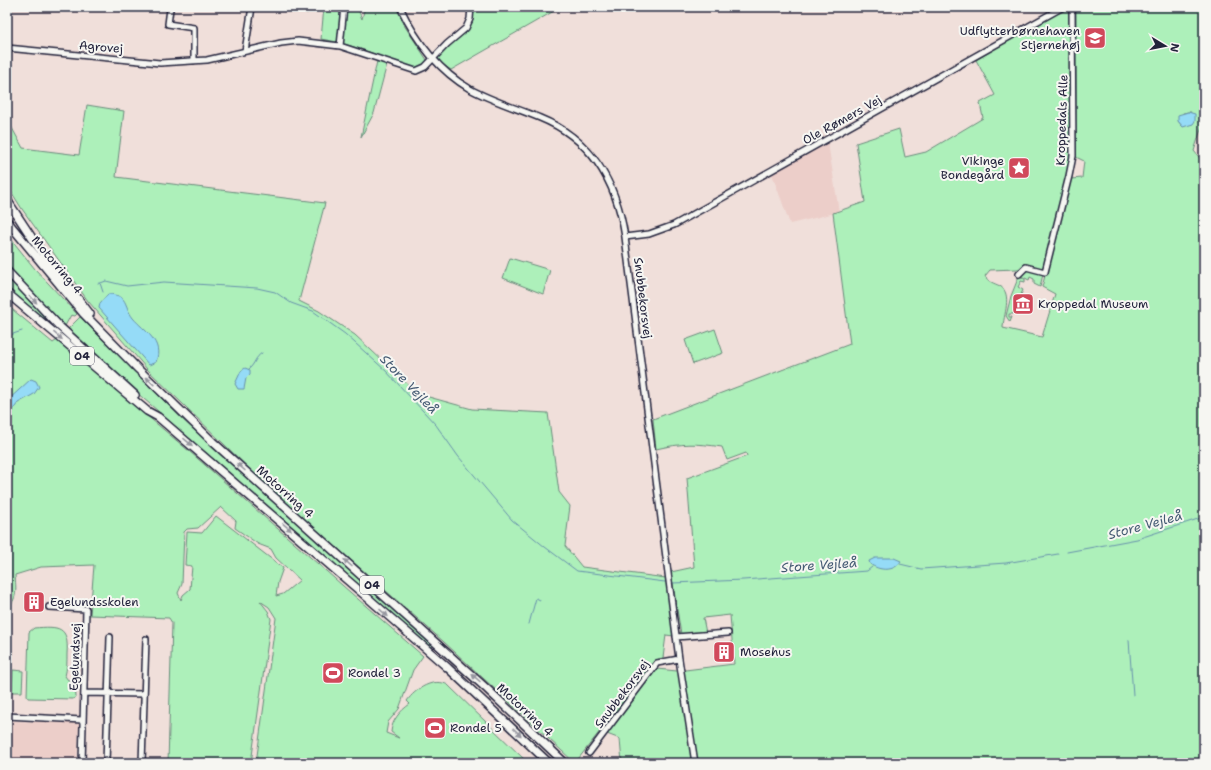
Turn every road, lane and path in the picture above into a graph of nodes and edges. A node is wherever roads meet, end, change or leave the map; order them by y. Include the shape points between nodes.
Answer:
1 (252, 7) edge
2 (344, 7) edge
3 (400, 7) edge
4 (471, 7) edge
5 (1063, 7) edge
6 (1072, 7) edge
7 (170, 9) dead end
8 (340, 46) junction
9 (7, 48) edge
10 (245, 51) junction
11 (432, 59) junction
12 (194, 61) junction
13 (7, 200) edge
14 (7, 221) edge
15 (625, 238) junction
16 (7, 271) edge
17 (1018, 274) dead end
18 (7, 293) edge
19 (98, 326) junction
20 (158, 417) junction
21 (49, 607) dead end
22 (728, 633) dead end
23 (110, 637) dead end
24 (676, 637) junction
25 (146, 639) dead end
26 (679, 659) junction
27 (84, 693) junction
28 (108, 693) junction
29 (144, 694) junction
30 (10, 716) edge
31 (82, 720) junction
32 (589, 753) dead end
33 (82, 763) edge
34 (106, 763) edge
35 (142, 763) edge
36 (549, 763) edge
37 (565, 763) edge
38 (695, 763) edge

1 - 10 street
2 - 8 street
3 - 11 street, Snubbekorsvej
4 - 11 street via 466,28
5 - 15 street, Ole Rømers Vej via 674,225 649,234
6 - 17 street, Kroppedals Alle via 1073,156 1070,176 1045,272 1026,267
7 - 12 street via 168,24 194,28
8 - 10 street, Agrovej via 298,41
8 - 11 street, Agrovej via 416,71 421,70
9 - 12 street, Agrovej via 160,63
10 - 12 street, Agrovej
11 - 15 street, Snubbekorsvej via 468,88 541,118 559,127 581,144 605,173 613,189 619,204
13 - 19 highway via 38,247
14 - 19 highway, Motorring 4 / O4 via 78,307
15 - 24 street, Snubbekorsvej
16 -> 20 highway via 60,327
18 -> 20 highway, Motorring 4 / O4 via 147,411
37 -> 19 highway, Motorring 4 / O4 via 482,684 213,442
20 -> 36 highway, Motorring 4 / O4 via 448,668
21 - 27 street, Egelundsvej via 86,609
22 - 24 street
23 - 28 street
24 - 26 street, Snubbekorsvej
25 - 29 street
26 - 32 street, Snubbekorsvej via 657,663
26 - 38 street, Snubbekorsvej
27 - 28 street
27 - 31 street, Egelundsvej
28 - 29 street
28 - 34 street
29 - 35 street
30 - 31 street
31 - 33 street, Egelundsvej

